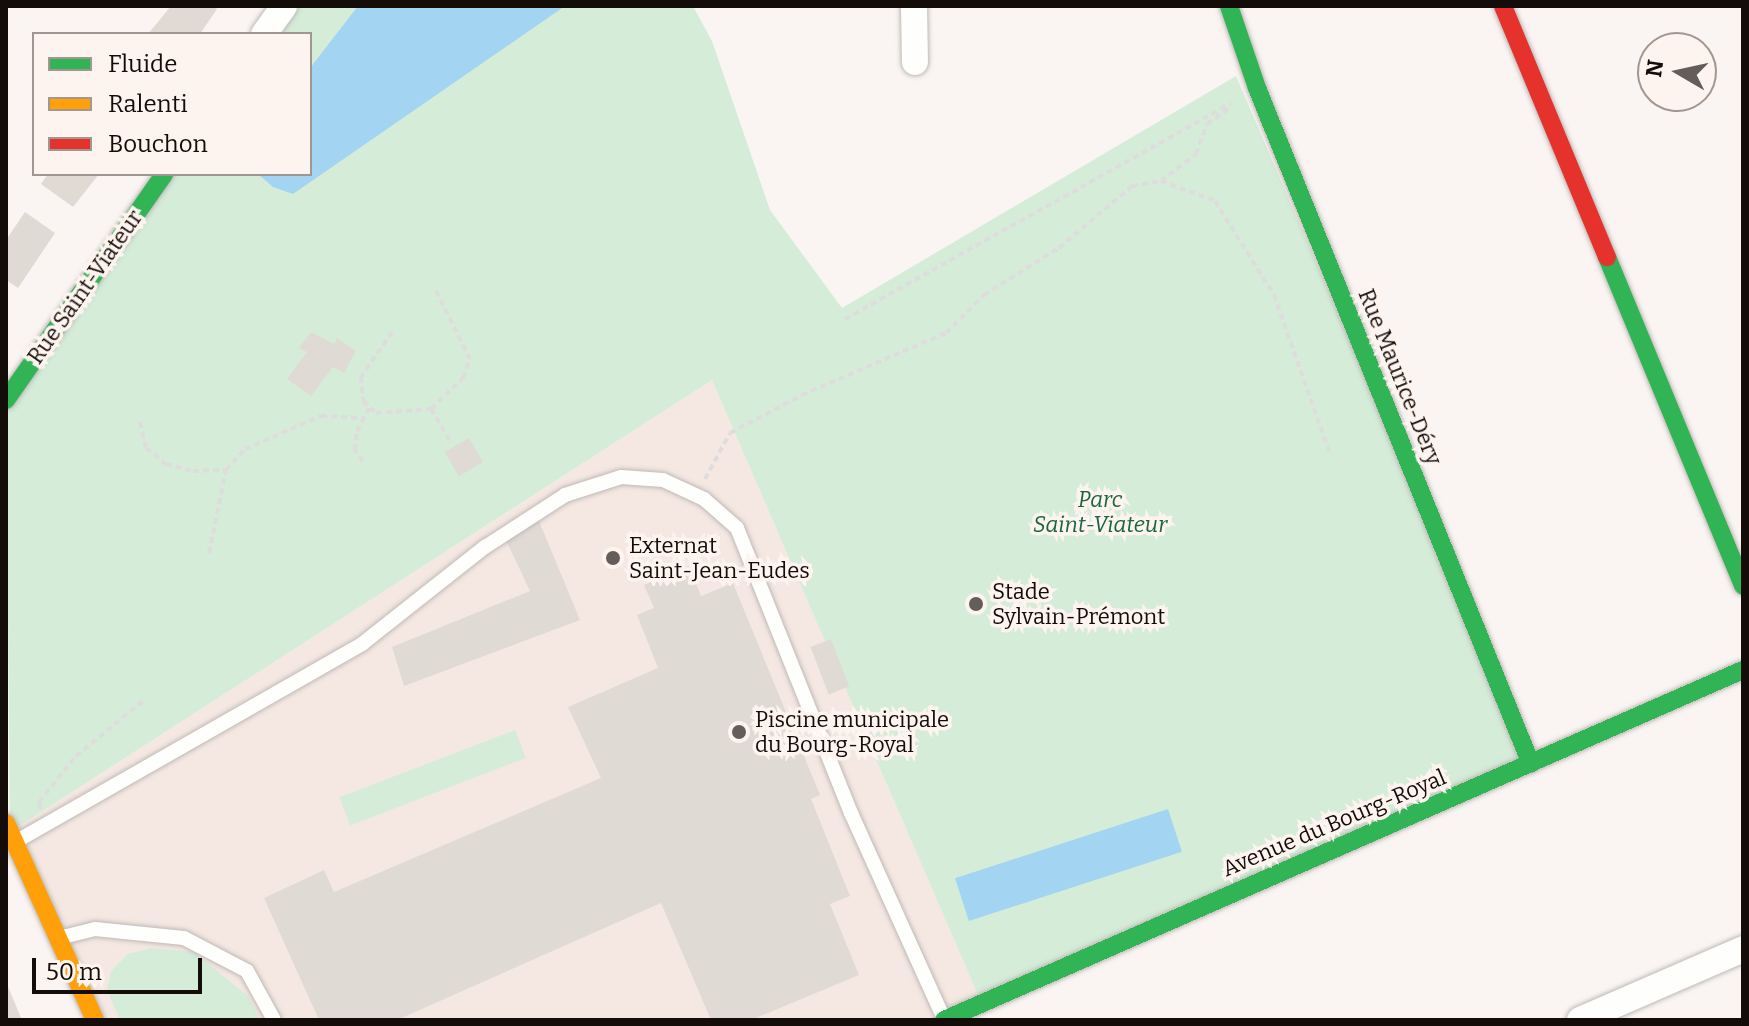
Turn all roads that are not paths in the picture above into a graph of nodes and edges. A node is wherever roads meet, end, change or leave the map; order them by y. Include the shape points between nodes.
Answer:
1 (284, 6) edge
2 (914, 6) edge
3 (1229, 6) edge
4 (1503, 6) edge
5 (265, 32) edge
6 (915, 62) dead end
7 (163, 176) edge
8 (6, 400) edge
9 (1743, 586) edge
10 (1743, 670) edge
11 (1531, 764) junction
12 (6, 823) edge
13 (15, 843) junction
14 (59, 938) junction
15 (1743, 949) edge
16 (95, 1020) edge
17 (274, 1020) edge
18 (944, 1020) edge
19 (1580, 1020) edge

1 - 5 street
2 - 6 street
3 - 11 street, Rue Maurice-Déry via 1257,88
4 - 9 street
7 - 8 street, Rue Saint-Viateur
10 - 11 street, Avenue du Bourg-Royal
11 - 18 street, Avenue du Bourg-Royal
12 - 13 street
13 - 14 street
13 - 18 lane via 362,644 485,547 565,495 621,477 663,480 695,495 737,528 851,813
14 - 16 street
14 - 17 lane via 95,929 184,938 247,971
15 - 19 street

